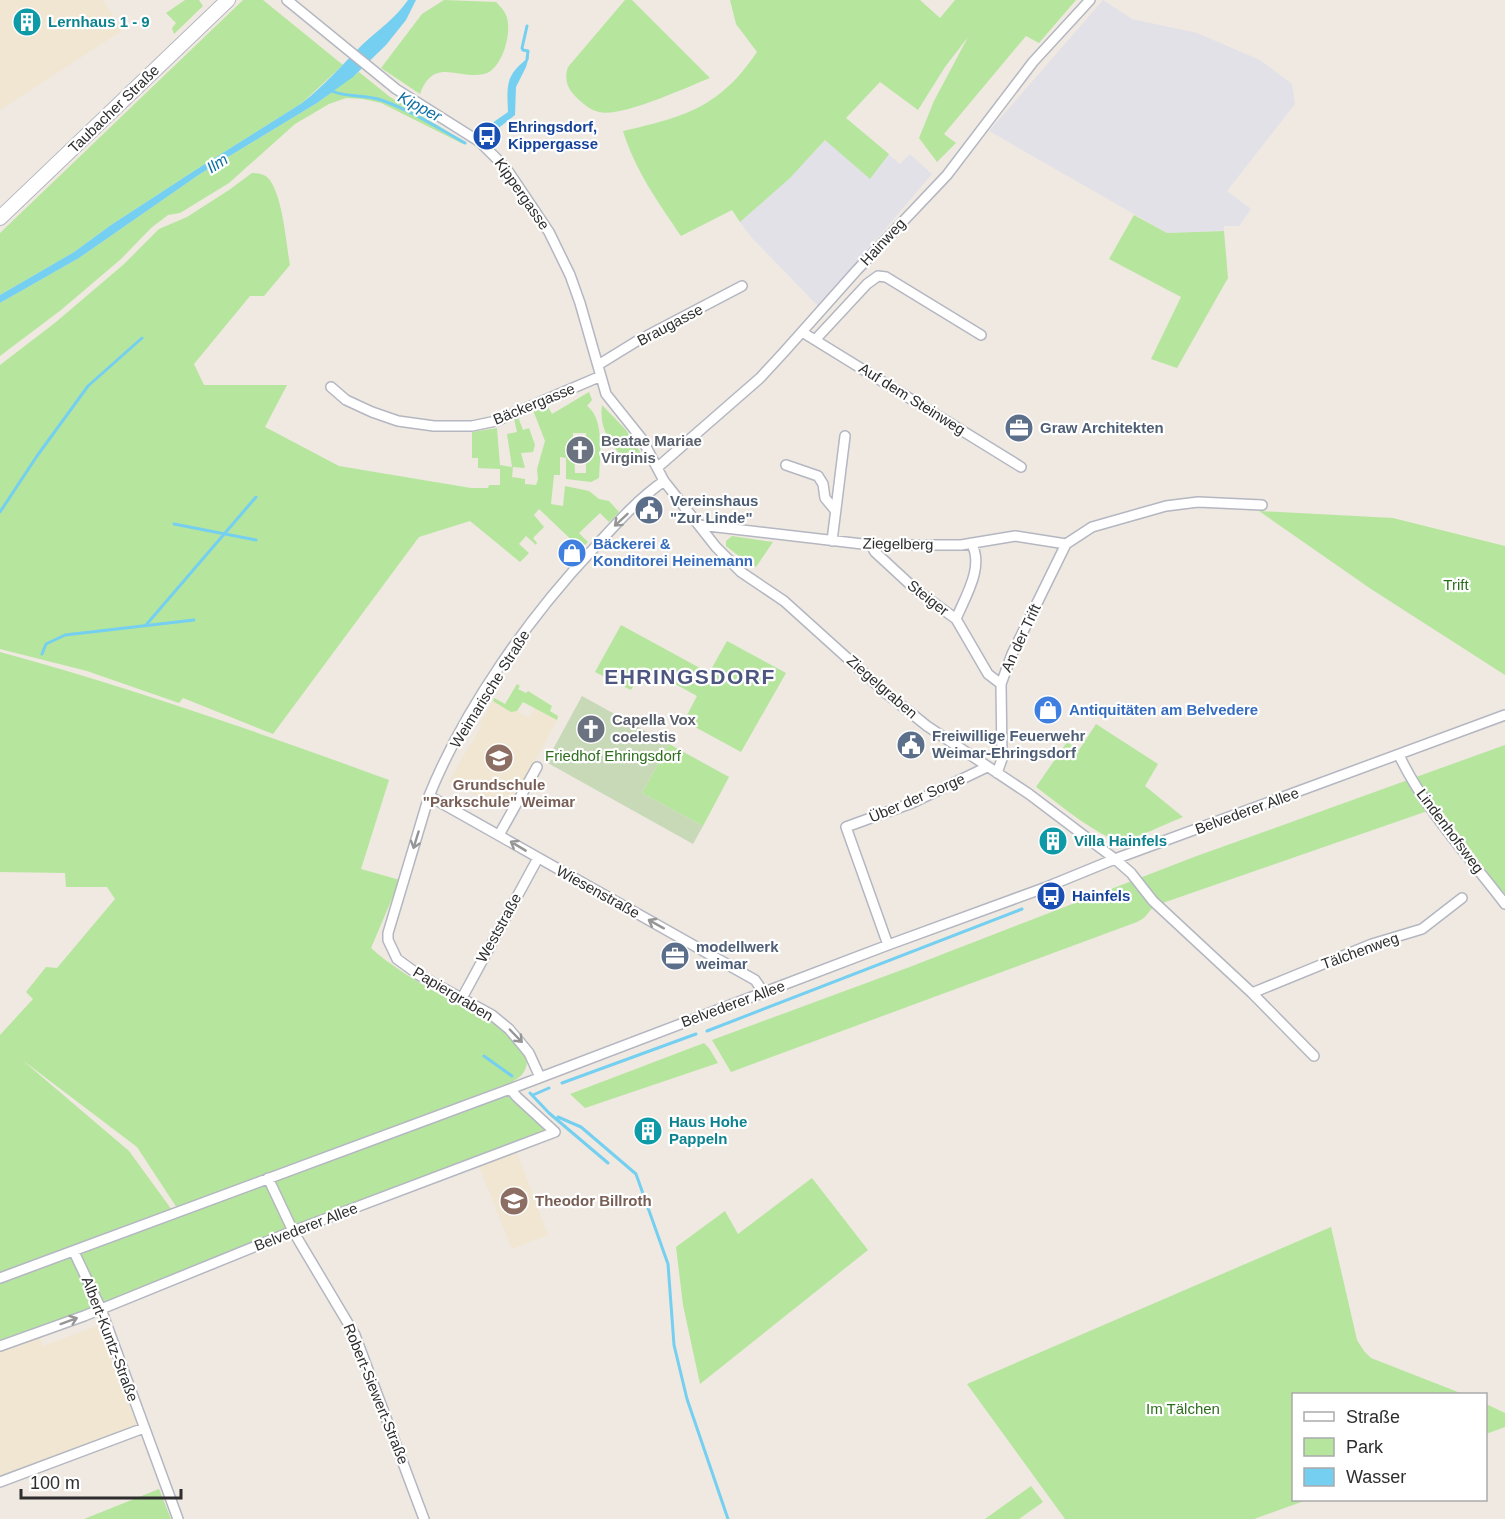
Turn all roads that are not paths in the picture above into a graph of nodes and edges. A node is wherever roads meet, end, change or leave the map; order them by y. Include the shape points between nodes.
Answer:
1 (287, 0) edge
2 (1090, 0) edge
3 (225, 1) edge
4 (0, 218) edge
5 (742, 286) dead end
6 (802, 332) junction
7 (981, 335) dead end
8 (815, 340) junction
9 (598, 365) junction
10 (601, 376) junction
11 (331, 387) dead end
12 (845, 436) dead end
13 (786, 465) dead end
14 (658, 467) junction
15 (1021, 467) dead end
16 (664, 481) junction
17 (1262, 506) dead end
18 (835, 510) junction
19 (699, 525) junction
20 (831, 541) junction
21 (970, 543) junction
22 (1066, 544) junction
23 (871, 545) junction
24 (956, 619) junction
25 (1000, 684) junction
26 (1505, 715) edge
27 (1399, 755) junction
28 (537, 767) dead end
29 (987, 767) junction
30 (997, 773) junction
31 (429, 796) junction
32 (499, 835) junction
33 (538, 858) junction
34 (1115, 859) junction
35 (1462, 898) dead end
36 (1505, 904) edge
37 (388, 940) joint
38 (888, 945) junction
39 (764, 993) junction
40 (1252, 993) junction
41 (462, 998) junction
42 (1314, 1056) dead end
43 (540, 1077) junction
44 (510, 1089) junction
45 (268, 1178) junction
46 (293, 1231) junction
47 (74, 1252) junction
48 (0, 1278) edge
49 (101, 1309) junction
50 (0, 1346) edge
51 (144, 1428) junction
52 (0, 1482) edge
53 (178, 1519) edge
54 (424, 1519) edge

1 - 9 street, Kippergasse via 376,74 480,142 506,168 549,232 570,275
2 - 6 street, Hainweg via 1033,62 947,175
3 - 4 street, Taubacher Straße
5 - 9 street, Braugasse
6 - 8 street, Auf dem Steinweg
6 - 14 street, Hainweg via 760,378
7 - 8 street, Hainweg via 886,277 878,276
8 - 15 street, Auf dem Steinweg
9 - 10 street, Kippergasse
10 - 11 street, Bäckergasse via 496,421 472,426 398,421 346,400
10 - 14 street, Kippergasse via 606,394 642,439
12 - 18 street
13 - 18 street via 818,476 825,498
14 - 16 street, Kippergasse
16 - 19 street, Ziegelgraben
16 -> 31 street, Weimarische Straße via 615,525 531,623 476,705
17 - 22 street via 1198,502 1166,506 1092,527
18 - 20 street
19 - 20 street, Ziegelberg
19 - 29 street, Ziegelgraben via 741,572 784,602 920,720
20 - 23 street, Ziegelberg
21 - 22 street, Ziegelberg via 1015,536
21 - 23 street, Ziegelberg
21 - 24 street via 976,552 975,566
22 - 25 street, An der Trift
23 - 24 street, Steiger via 902,577
24 - 25 street, Steiger via 988,674
25 - 30 street, An der Trift via 1002,759
26 - 27 street, Belvederer Allee
27 - 34 street, Belvederer Allee
27 - 36 street, Lindenhofsweg via 1429,805
28 - 32 street
29 - 30 street, Ziegelgraben
29 - 38 street, Über der Sorge via 846,827
30 - 34 street, Ziegelgraben
31 - 32 street, Wiesenstraße
31 -> 37 street, Weimarische Straße
33 -> 32 street, Wiesenstraße
39 -> 33 street, Wiesenstraße via 755,980
33 - 41 street, Weststraße
34 - 38 street, Belvederer Allee
34 - 40 street
35 - 40 street, Tälchenweg via 1422,929 1372,944
37 - 41 street, Papiergraben via 397,959
38 - 39 street, Belvederer Allee
39 - 43 street, Belvederer Allee
40 - 42 street
41 -> 43 street, Papiergraben via 509,1029 529,1053
43 - 44 street, Belvederer Allee
44 - 45 street, Belvederer Allee
44 - 46 street, Belvederer Allee via 555,1132
45 - 46 street, Robert-Siewert-Straße
45 - 47 street, Belvederer Allee
46 - 49 street, Belvederer Allee
46 - 54 street, Robert-Siewert-Straße via 355,1335
47 - 48 street, Belvederer Allee
47 - 49 street, Albert-Kuntz-Straße
50 -> 49 street, Belvederer Allee
49 - 51 street, Albert-Kuntz-Straße
51 - 52 street
51 - 53 street, Albert-Kuntz-Straße

